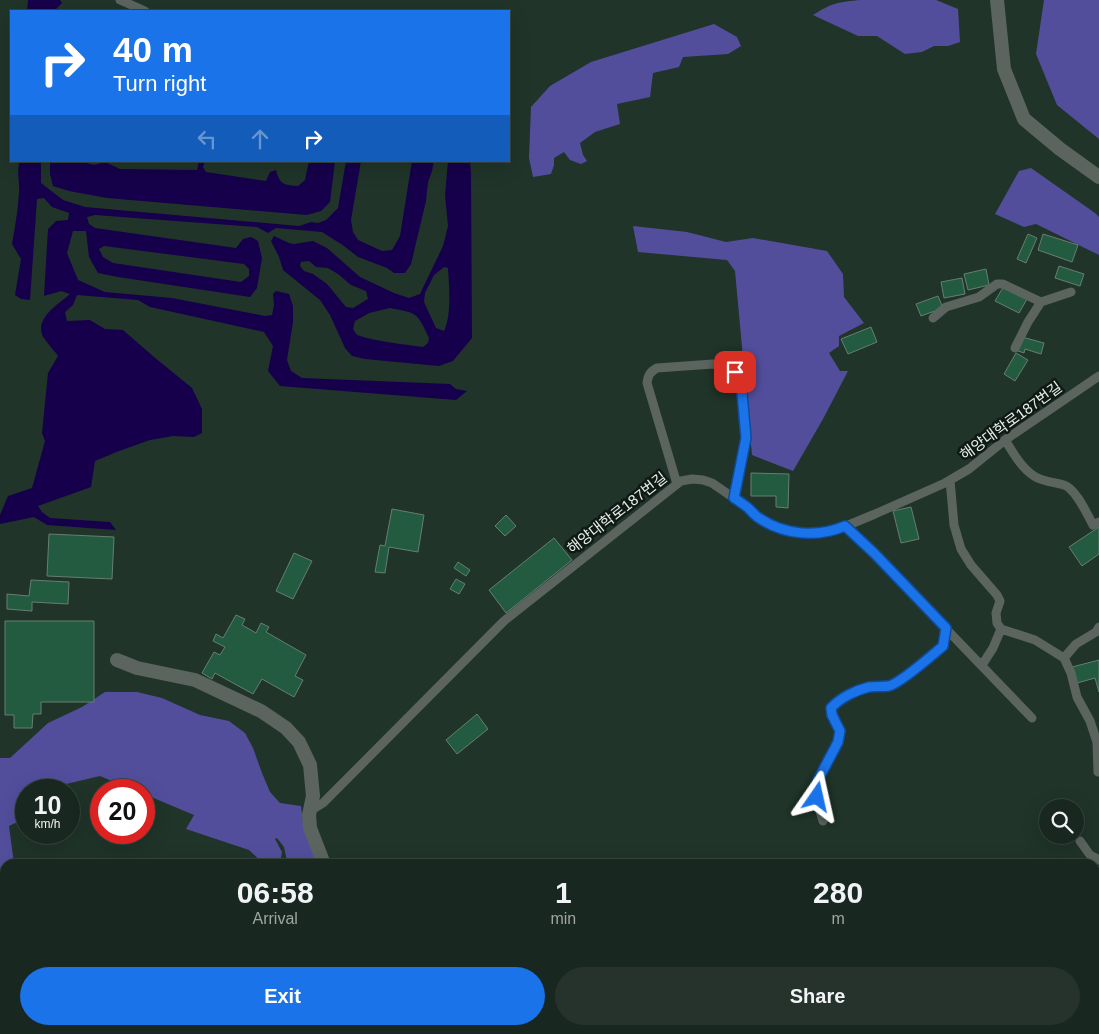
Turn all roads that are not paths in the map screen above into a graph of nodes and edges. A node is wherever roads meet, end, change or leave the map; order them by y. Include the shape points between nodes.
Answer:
1 (120, 0) edge
2 (997, 0) edge
3 (144, 10) edge
4 (1099, 176) edge
5 (1071, 292) dead end
6 (1041, 302) junction
7 (933, 318) dead end
8 (1015, 348) dead end
9 (1099, 376) edge
10 (1005, 440) junction
11 (950, 480) junction
12 (677, 484) junction
13 (734, 498) junction
14 (1099, 522) edge
15 (845, 526) junction
16 (1099, 627) edge
17 (946, 628) junction
18 (1001, 629) junction
19 (1064, 658) junction
20 (117, 660) dead end
21 (982, 665) junction
22 (1032, 718) dead end
23 (1098, 772) dead end
24 (310, 811) junction
25 (823, 821) dead end
26 (1082, 844) edge
27 (322, 859) edge
28 (1097, 859) edge

1 - 3 lane
2 - 4 street via 1004,69 1024,119
5 - 6 lane
6 - 7 lane via 1004,284 997,284 978,297 946,307
6 - 8 lane
9 - 10 lane, 해양대학로187번길
10 - 11 lane, 해양대학로187번길
10 - 14 lane via 1034,477 1066,485 1076,495 1093,525
11 - 15 lane, 해양대학로187번길
11 - 18 lane via 954,525 961,549 997,595 1000,601 997,623
12 - 13 lane, 해양대학로187번길 via 692,479 703,480
12 - 13 lane via 647,382 648,376 657,368 730,366 741,382 746,438
12 - 24 lane, 해양대학로187번길 via 504,621 323,803
13 - 15 lane, 해양대학로187번길 via 758,517 786,530 818,533
15 - 17 lane
16 - 19 lane via 1076,644
17 - 21 lane
17 - 25 lane via 943,646 900,680 889,686 856,692 831,708 840,731 838,742 818,780 817,797
18 - 19 lane via 1035,640
18 - 21 lane
19 - 23 lane via 1097,742
20 - 24 street via 137,668 195,680 261,711 286,728 299,742 310,765 313,796
21 - 22 lane
24 - 27 street via 310,828
26 - 28 lane

